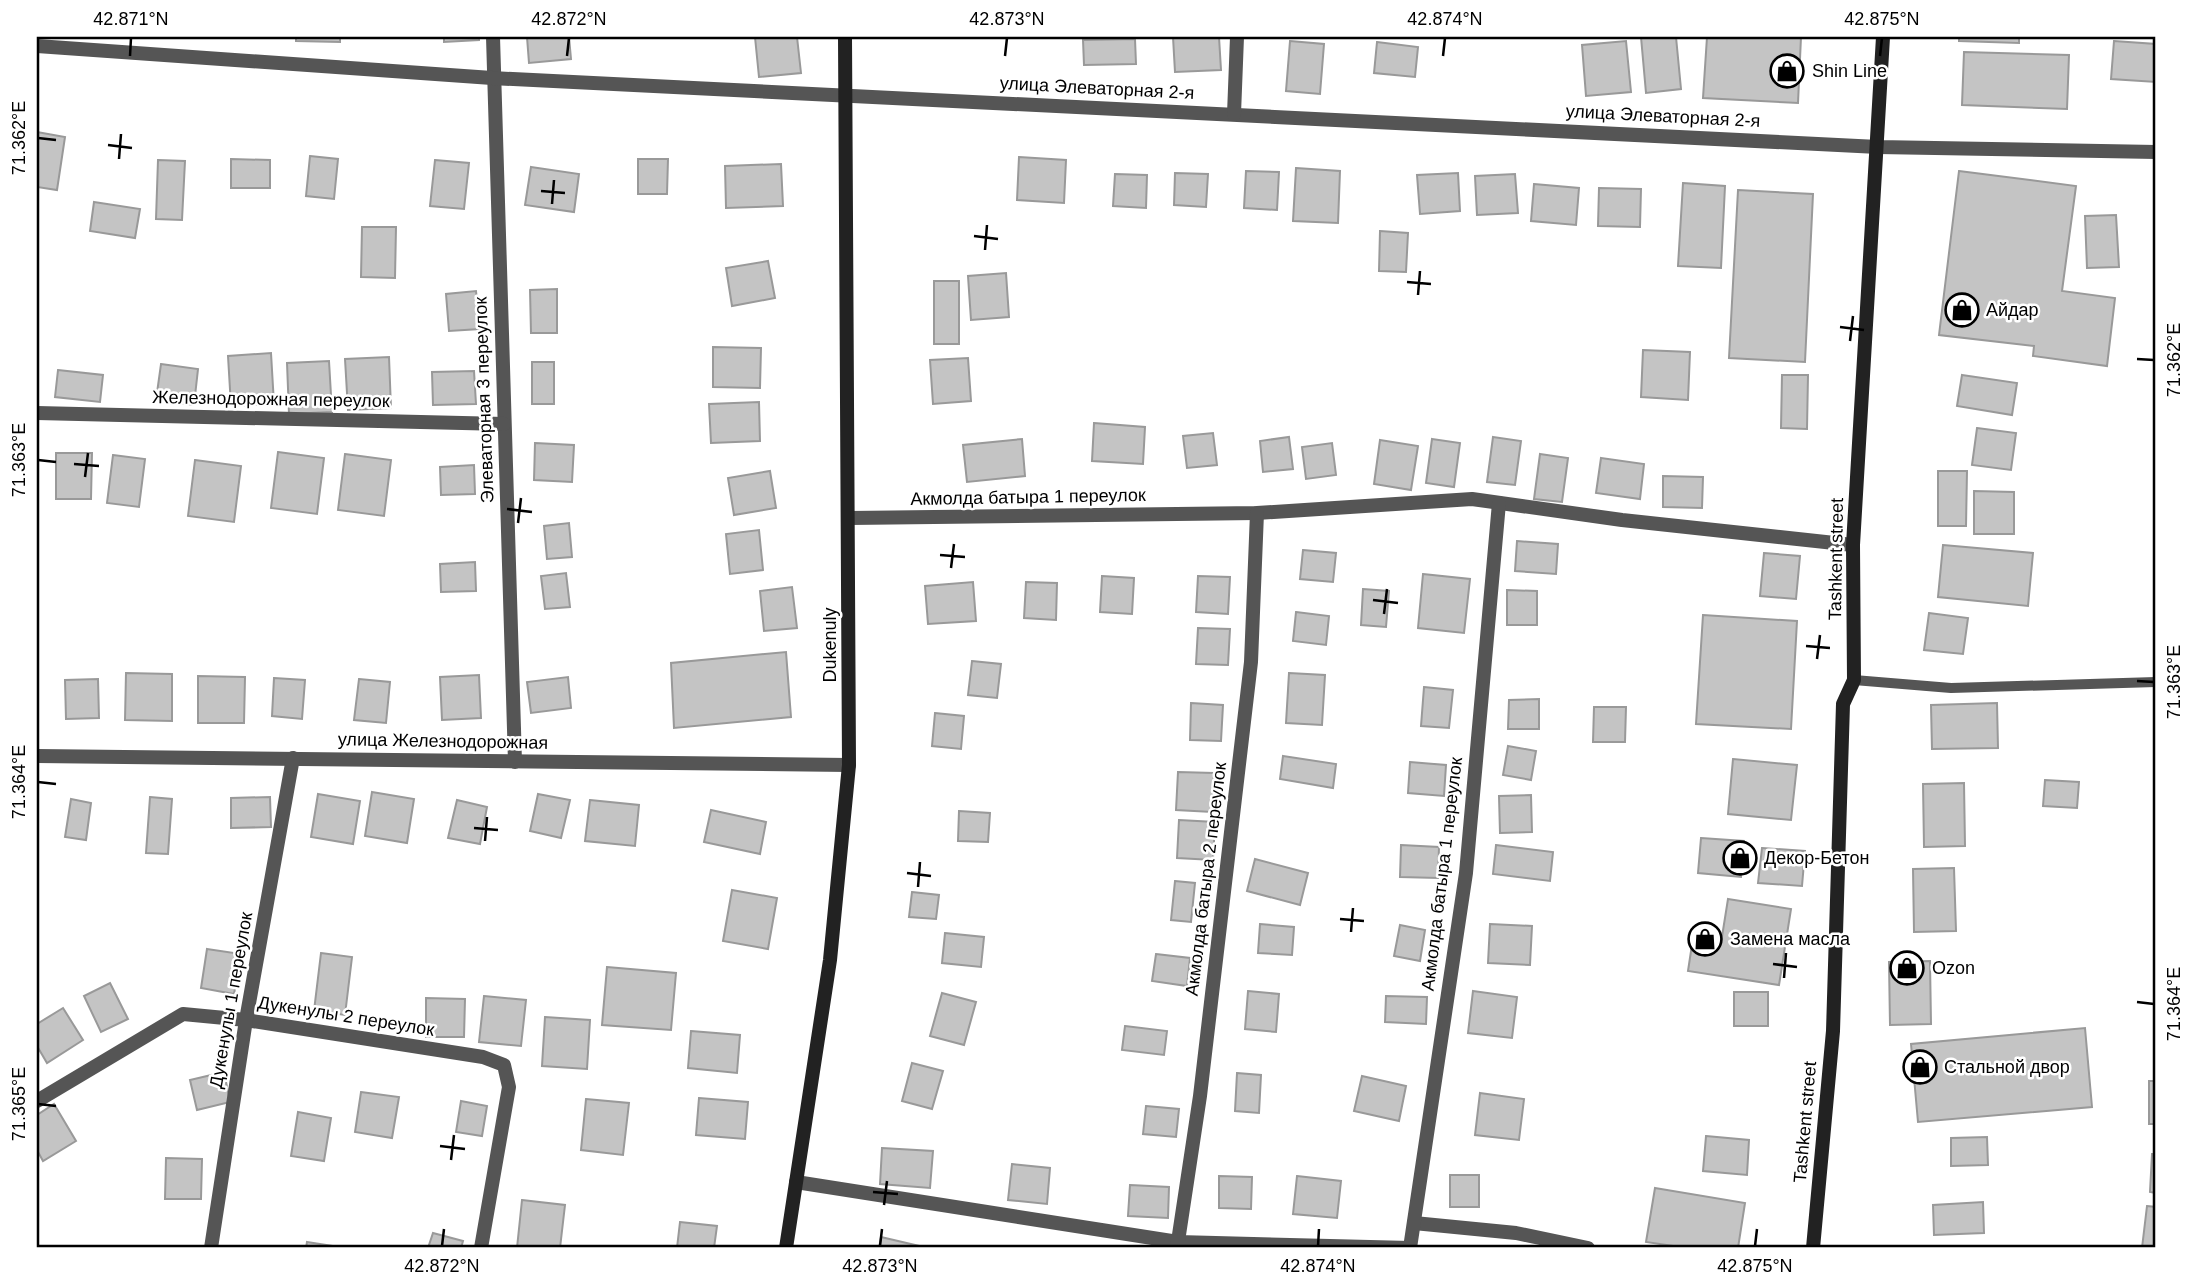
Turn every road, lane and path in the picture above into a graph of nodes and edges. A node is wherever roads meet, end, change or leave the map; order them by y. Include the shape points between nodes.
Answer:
1 (493, 37) edge
2 (845, 37) edge
3 (1237, 37) edge
4 (1883, 37) edge
5 (37, 46) edge
6 (492, 78) junction
7 (843, 94) junction
8 (1234, 114) junction
9 (1878, 147) junction
10 (2156, 152) edge
11 (37, 413) edge
12 (504, 424) junction
13 (1499, 503) junction
14 (1257, 513) junction
15 (850, 518) junction
16 (1853, 545) junction
17 (1854, 680) junction
18 (2156, 682) edge
19 (37, 756) edge
20 (293, 758) junction
21 (515, 762) junction
22 (849, 765) junction
23 (246, 1020) junction
24 (37, 1101) edge
25 (796, 1182) junction
26 (1414, 1223) junction
27 (1177, 1245) edge
28 (211, 1248) edge
29 (481, 1248) edge
30 (786, 1248) edge
31 (1410, 1248) edge
32 (1588, 1248) edge
33 (1813, 1248) edge

1 - 6 street, Элеваторная 3 переулок
2 - 7 street, Dukenuly
3 - 8 street
4 - 9 street, Tashkent street
5 - 6 street, улица Элеваторная 2-я
6 - 7 street, улица Элеваторная 2-я
6 - 12 street, Элеваторная 3 переулок
7 - 8 street, улица Элеваторная 2-я
7 - 15 street, Dukenuly
8 - 9 street, улица Элеваторная 2-я
9 - 10 street, улица Элеваторная 2-я
9 - 16 street, Tashkent street
11 - 12 street, Железнодорожная переулок
12 - 21 street, Элеваторная 3 переулок
13 - 14 street, Акмолда батыра 1 переулок via 1472,499
13 - 16 street, Акмолда батыра 1 переулок
13 - 26 street, Акмолда батыра 1 переулок via 1466,873
14 - 15 street, Акмолда батыра 1 переулок
14 - 27 street, Акмолда батыра 2 переулок via 1251,662 1200,1096
15 - 22 street, Dukenuly
16 - 17 street, Tashkent street
17 - 18 lane via 1951,688
17 - 33 street, Tashkent street via 1843,704 1833,1031
19 - 20 street, улица Железнодорожная
20 - 21 street, улица Железнодорожная
20 - 23 street, Дукенулы 1 переулок
21 - 22 street, улица Железнодорожная
22 - 25 street, Dukenuly via 830,960
23 - 24 street, Дукенулы 2 переулок via 183,1014
23 - 28 street, Дукенулы 1 переулок
23 - 29 street, Дукенулы 2 переулок via 483,1057 504,1065 509,1087
25 - 27 street
25 - 30 street, Dukenuly
26 - 31 street, Акмолда батыра 1 переулок
26 - 32 street via 1516,1233
27 - 31 street

